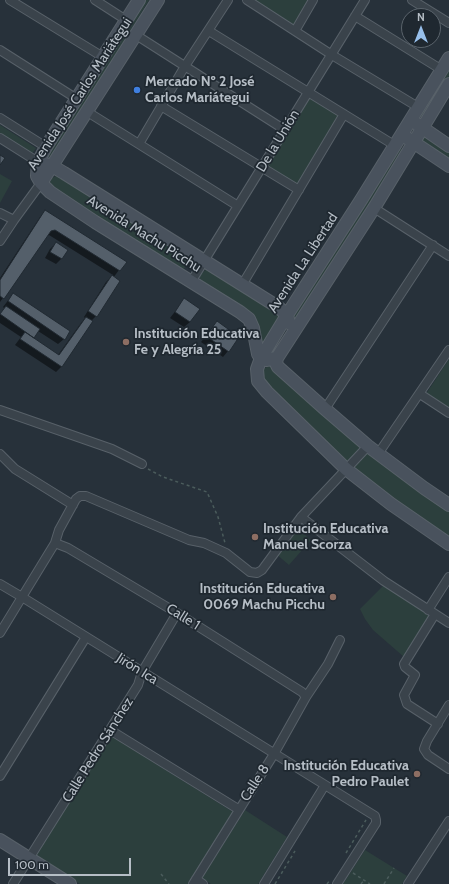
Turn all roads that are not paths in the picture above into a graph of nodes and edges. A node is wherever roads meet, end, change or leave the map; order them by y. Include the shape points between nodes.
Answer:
1 (10, 0) edge
2 (95, 0) edge
3 (139, 0) edge
4 (158, 0) edge
5 (228, 0) edge
6 (247, 0) edge
7 (313, 0) edge
8 (365, 0) edge
9 (412, 0) edge
10 (355, 16) junction
11 (126, 20) junction
12 (449, 23) edge
13 (294, 30) junction
14 (209, 31) junction
15 (136, 35) junction
16 (0, 50) edge
17 (332, 55) junction
18 (103, 57) junction
19 (449, 58) edge
20 (185, 66) junction
21 (442, 70) junction
22 (91, 76) junction
23 (104, 84) junction
24 (449, 84) edge
25 (308, 92) junction
26 (77, 99) junction
27 (161, 106) junction
28 (418, 107) junction
29 (86, 111) junction
30 (344, 114) junction
31 (0, 118) edge
32 (410, 120) junction
33 (422, 128) junction
34 (285, 130) junction
35 (0, 138) edge
36 (398, 140) junction
37 (413, 142) junction
38 (139, 144) junction
39 (449, 146) edge
40 (46, 147) junction
41 (38, 162) junction
42 (52, 166) junction
43 (449, 166) edge
44 (262, 168) junction
45 (41, 183) junction
46 (299, 190) junction
47 (238, 206) junction
48 (374, 208) junction
49 (0, 213) edge
50 (14, 220) junction
51 (0, 241) edge
52 (434, 245) junction
53 (449, 256) edge
54 (204, 261) junction
55 (191, 282) junction
56 (242, 285) junction
57 (287, 315) junction
58 (290, 336) junction
59 (449, 350) edge
60 (261, 358) junction
61 (277, 358) junction
62 (420, 394) junction
63 (325, 409) junction
64 (0, 410) edge
65 (449, 413) edge
66 (368, 446) junction
67 (0, 454) edge
68 (378, 454) junction
69 (142, 464) road end
70 (346, 469) junction
71 (73, 505) junction
72 (449, 506) edge
73 (301, 518) junction
74 (55, 543) junction
75 (449, 544) edge
76 (449, 577) edge
77 (0, 584) edge
78 (22, 597) junction
79 (432, 612) junction
80 (177, 614) junction
81 (449, 623) edge
82 (0, 634) edge
83 (86, 636) junction
84 (340, 640) dead end
85 (142, 672) junction
86 (306, 697) junction
87 (449, 705) edge
88 (438, 724) junction
89 (110, 730) junction
90 (274, 754) junction
91 (449, 768) edge
92 (0, 776) edge
93 (325, 785) junction
94 (238, 810) junction
95 (449, 821) edge
96 (0, 840) edge
97 (29, 859) junction
98 (194, 882) edge
99 (13, 884) edge
100 (70, 884) edge
101 (203, 884) edge
102 (264, 884) edge
103 (337, 884) edge
104 (408, 884) edge

1 - 18 street
2 - 11 street
3 - 11 street, Avenida José Carlos Mariátegui
4 - 15 street, Avenida José Carlos Mariátegui
5 - 14 street
6 - 13 street
7 - 13 street
8 - 10 street, De la Unión
9 - 12 street
10 - 17 street, De la Unión
10 - 21 street
11 - 18 street, Avenida José Carlos Mariátegui
13 - 17 street
14 - 20 street
14 - 25 street
15 - 20 street
15 - 23 street, Avenida José Carlos Mariátegui
16 - 26 street
17 - 25 street, De la Unión
17 - 28 street
18 - 22 street, Avenida José Carlos Mariátegui
19 - 21 street, Avenida La Libertad
20 - 27 street
20 - 34 street
21 - 28 street, Avenida La Libertad
22 - 23 street
22 - 26 street, Avenida José Carlos Mariátegui
23 - 29 street, Avenida José Carlos Mariátegui
24 - 33 street, Avenida La Libertad
25 - 30 street
25 - 34 street, De la Unión
26 - 40 street, Avenida José Carlos Mariátegui
27 - 38 street
27 - 44 street
28 - 32 street, Avenida La Libertad
29 - 38 street
29 - 42 street, Avenida José Carlos Mariátegui
30 - 36 street
30 - 46 street
31 - 40 street
32 - 33 street
32 - 36 street, Avenida La Libertad
33 - 37 street, Avenida La Libertad
33 - 39 street
34 - 44 street, De la Unión
35 - 41 street
36 - 37 street
36 - 57 street, Avenida La Libertad
37 - 43 street
37 - 48 street, Avenida La Libertad
38 - 47 street
40 - 41 street, Avenida José Carlos Mariátegui
41 - 42 street, Avenida Machu Picchu
41 - 45 street via 37,176
42 - 45 street, Avenida José Carlos Mariátegui
42 - 54 street, Avenida Machu Picchu
44 - 46 street
44 - 47 street, De la Unión
45 - 50 street
45 - 55 street, Avenida Machu Picchu via 50,192 95,222
46 - 56 street
47 - 54 street, De la Unión
48 - 52 street
48 - 58 street, Avenida La Libertad
49 - 50 street
50 - 51 street
52 - 53 street
52 - 63 street
54 - 55 street, De la Unión
54 - 56 street, Avenida Machu Picchu
55 - 60 street, Avenida Machu Picchu via 249,319
56 - 57 street, Avenida Machu Picchu
57 - 58 street
57 - 60 street, Avenida La Libertad
58 - 61 street, Avenida La Libertad
59 - 62 street
60 - 61 street
60 - 70 street, Avenida Machu Picchu via 257,369 258,381
61 - 63 street via 278,366
62 - 65 street
62 - 68 street
63 - 66 street
64 - 69 street via 112,449
66 - 68 street
66 - 70 street
67 - 71 street via 14,469
68 - 72 street
70 - 73 street
70 - 75 street, Avenida Machu Picchu
71 - 73 street via 80,496 86,496 189,540 204,543 226,553 250,572 257,573 262,570
71 - 74 street
73 - 79 street via 384,581
74 - 78 street
74 - 80 street, Calle 1 via 68,548
76 - 79 street
77 - 78 street, Jirón Ica
78 - 82 street
78 - 83 street, Jirón Ica
79 - 81 street
79 - 88 street via 404,664 415,675 404,695 407,704
80 - 85 street, Calle Pedro Sánchez
80 - 86 street, Calle 1 via 302,692
83 - 85 street, Jirón Ica
83 - 92 street
84 - 86 street, Calle 8
85 - 89 street, Calle Pedro Sánchez via 138,685
85 - 90 street, Jirón Ica
86 - 90 street, Calle 8
87 - 88 street
88 - 91 street via 424,749 428,755
89 - 94 street
89 - 97 street, Calle Pedro Sánchez
90 - 93 street, Jirón Ica
90 - 94 street, Calle 8
93 - 102 street
93 - 103 street, Jirón Ica via 375,816 376,820
94 - 98 street, Calle 8
95 - 104 street
96 - 97 street
97 - 99 street, Calle Pedro Sánchez
97 - 100 street
98 - 101 street

